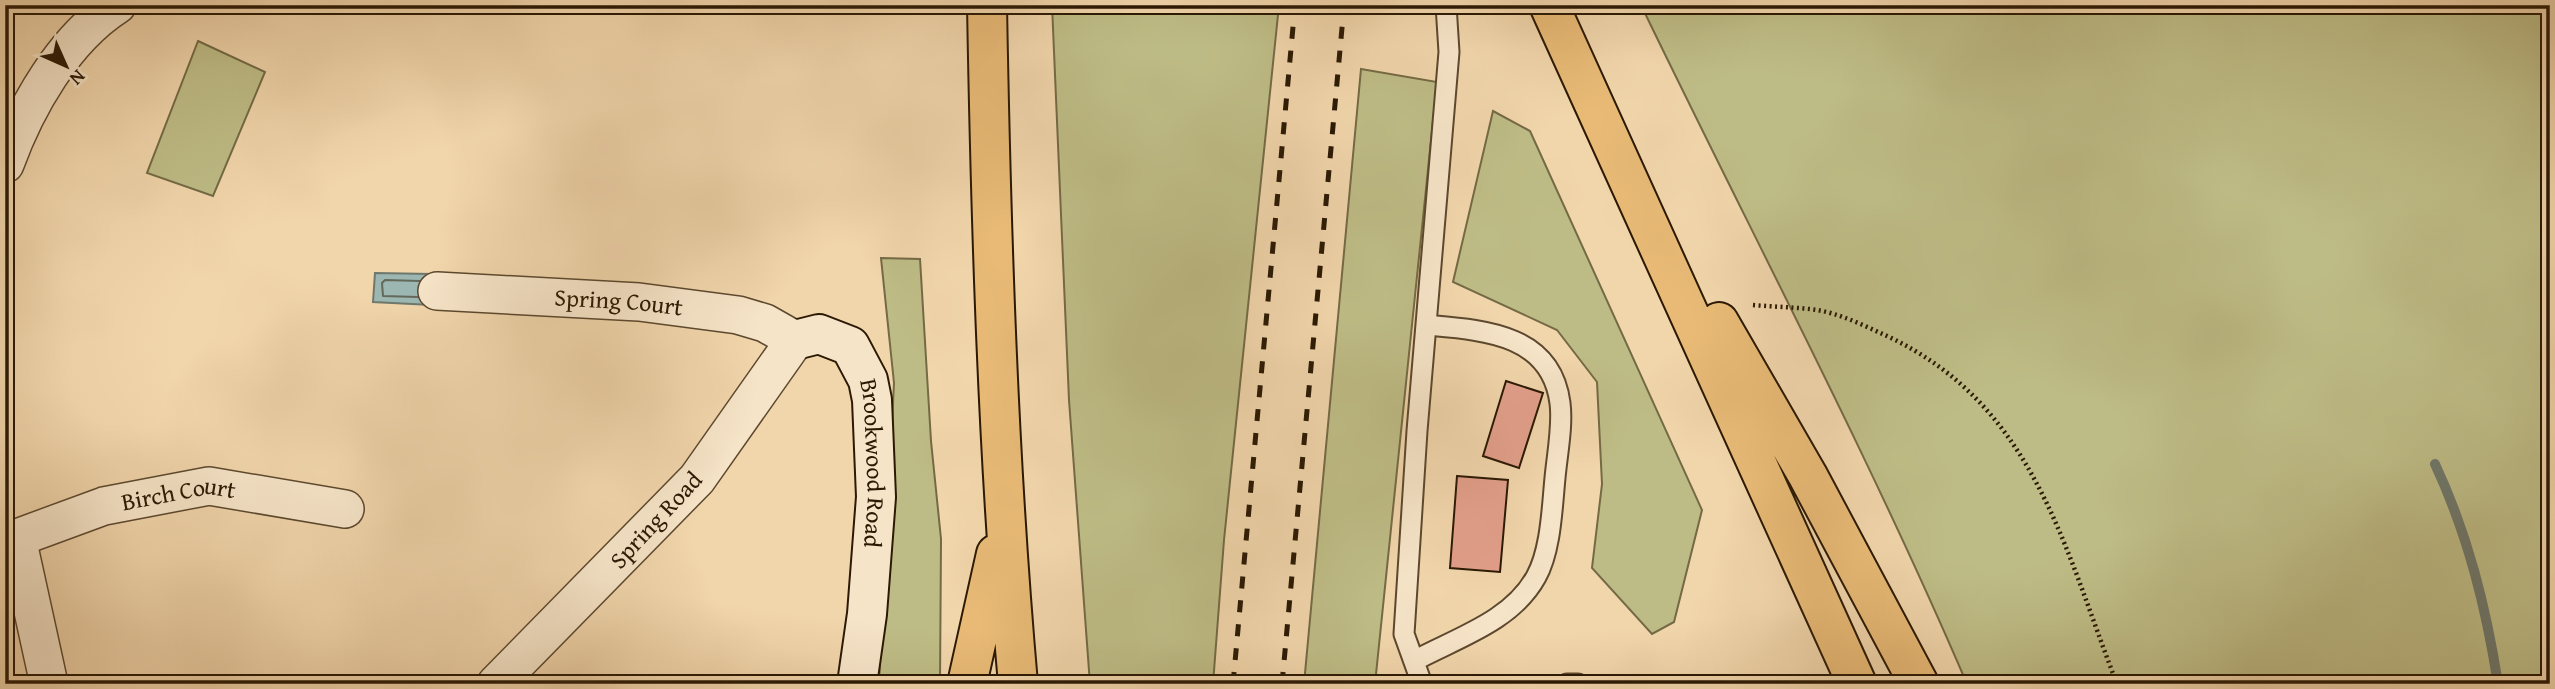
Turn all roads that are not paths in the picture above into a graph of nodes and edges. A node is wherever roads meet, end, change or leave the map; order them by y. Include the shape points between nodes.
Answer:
1 (117, 5) edge
2 (987, 5) edge
3 (1446, 5) edge
4 (1549, 5) edge
5 (1592, 98) junction
6 (5, 164) edge
7 (436, 291) dead end
8 (1426, 326) junction
9 (795, 340) junction
10 (345, 509) dead end
11 (1004, 521) junction
12 (1414, 662) junction
13 (49, 684) edge
14 (496, 684) edge
15 (857, 684) edge
16 (967, 684) edge
17 (1018, 684) edge
18 (1422, 684) edge
19 (1567, 684) edge
20 (1578, 684) edge
21 (1857, 684) edge
22 (1919, 684) edge

1 - 6 street via 55,66 20,121
2 - 11 highway via 992,266
3 - 8 lane via 1449,52
4 - 5 highway
5 - 21 highway
5 - 22 highway via 1808,476
7 - 9 street, Spring Court via 639,302 738,315 765,323
8 - 12 lane via 1404,634
8 - 12 lane via 1516,340 1545,362 1560,403 1552,511 1536,577 1515,603 1487,625
9 - 14 street, Spring Road via 697,479
9 - 15 street, Brookwood Road via 818,334 850,346 869,380 876,497
10 - 13 street, Birch Court via 209,486 104,506 17,538
11 - 16 highway
11 - 17 highway
12 - 18 lane
19 - 20 lane

